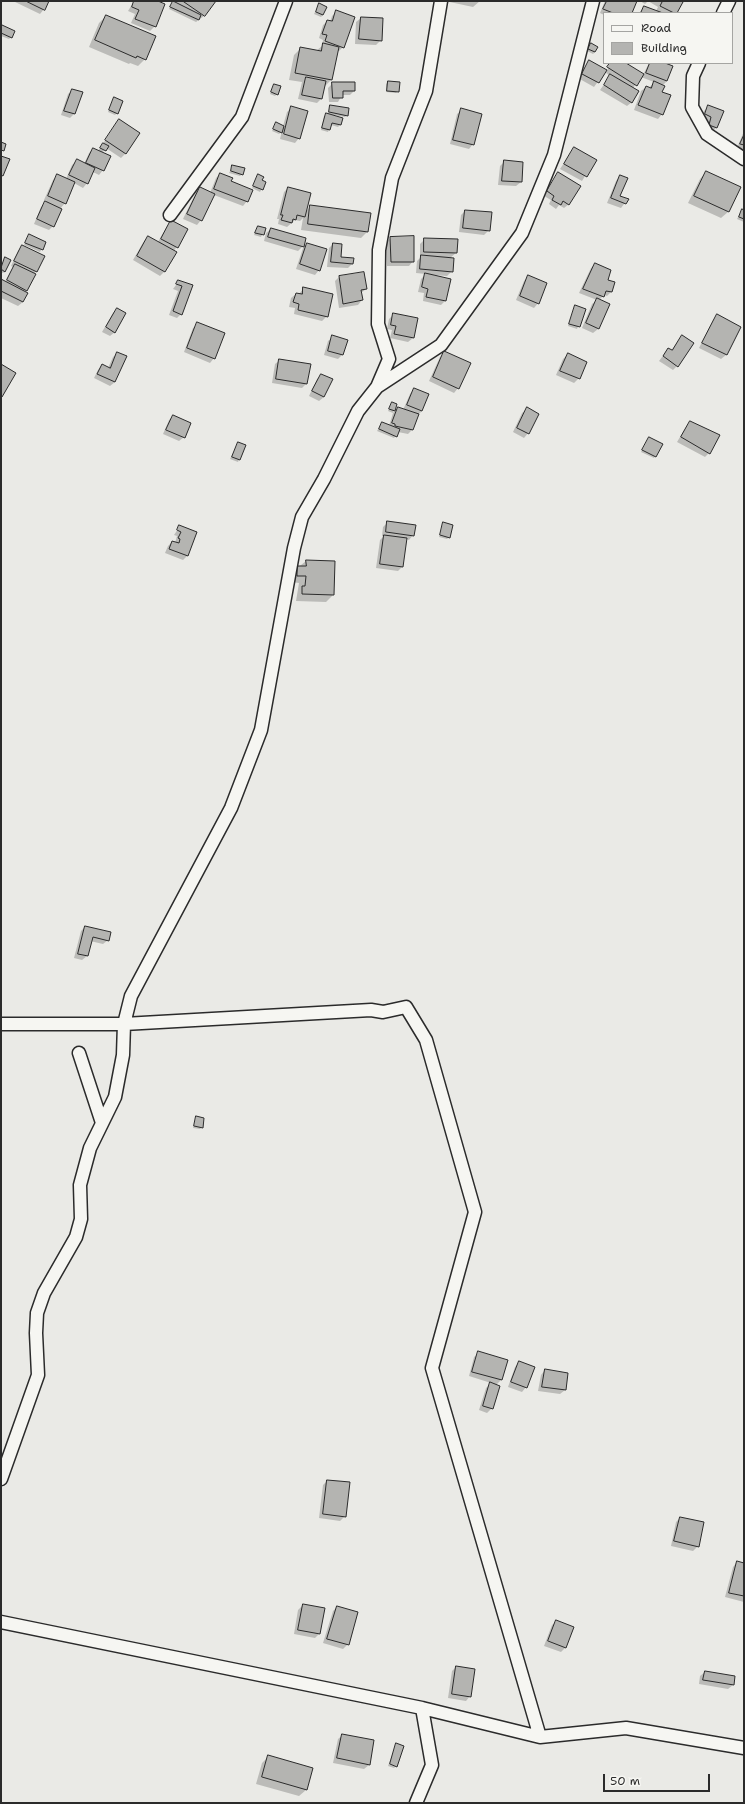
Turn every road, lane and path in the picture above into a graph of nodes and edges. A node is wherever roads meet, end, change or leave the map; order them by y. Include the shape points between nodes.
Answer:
1 (286, 1) edge
2 (441, 1) edge
3 (593, 1) edge
4 (729, 1) edge
5 (724, 12) edge
6 (699, 64) edge
7 (744, 159) edge
8 (170, 215) dead end
9 (378, 387) junction
10 (1, 1024) edge
11 (124, 1024) junction
12 (79, 1053) dead end
13 (102, 1123) junction
14 (1, 1479) edge
15 (1, 1622) edge
16 (422, 1708) junction
17 (540, 1737) junction
18 (744, 1748) edge
19 (416, 1803) edge

1 - 8 street via 242,117
2 - 9 street via 426,91 392,178 379,250 378,324 389,359
3 - 9 street via 554,155 522,233 441,345
4 - 5 street
6 - 7 street via 693,76 692,107 707,134
9 - 11 street via 358,411 302,517 261,730 231,808 131,996
10 - 11 street
11 - 13 street via 123,1055 115,1097
11 - 17 street via 371,1010 383,1012 406,1007 426,1040 475,1212 432,1368
12 - 13 street
13 - 14 street via 90,1148 80,1184 81,1219 76,1236 44,1294 37,1313 38,1375
15 - 16 street
16 - 17 street
16 - 19 street via 432,1765
17 - 18 street via 626,1728

